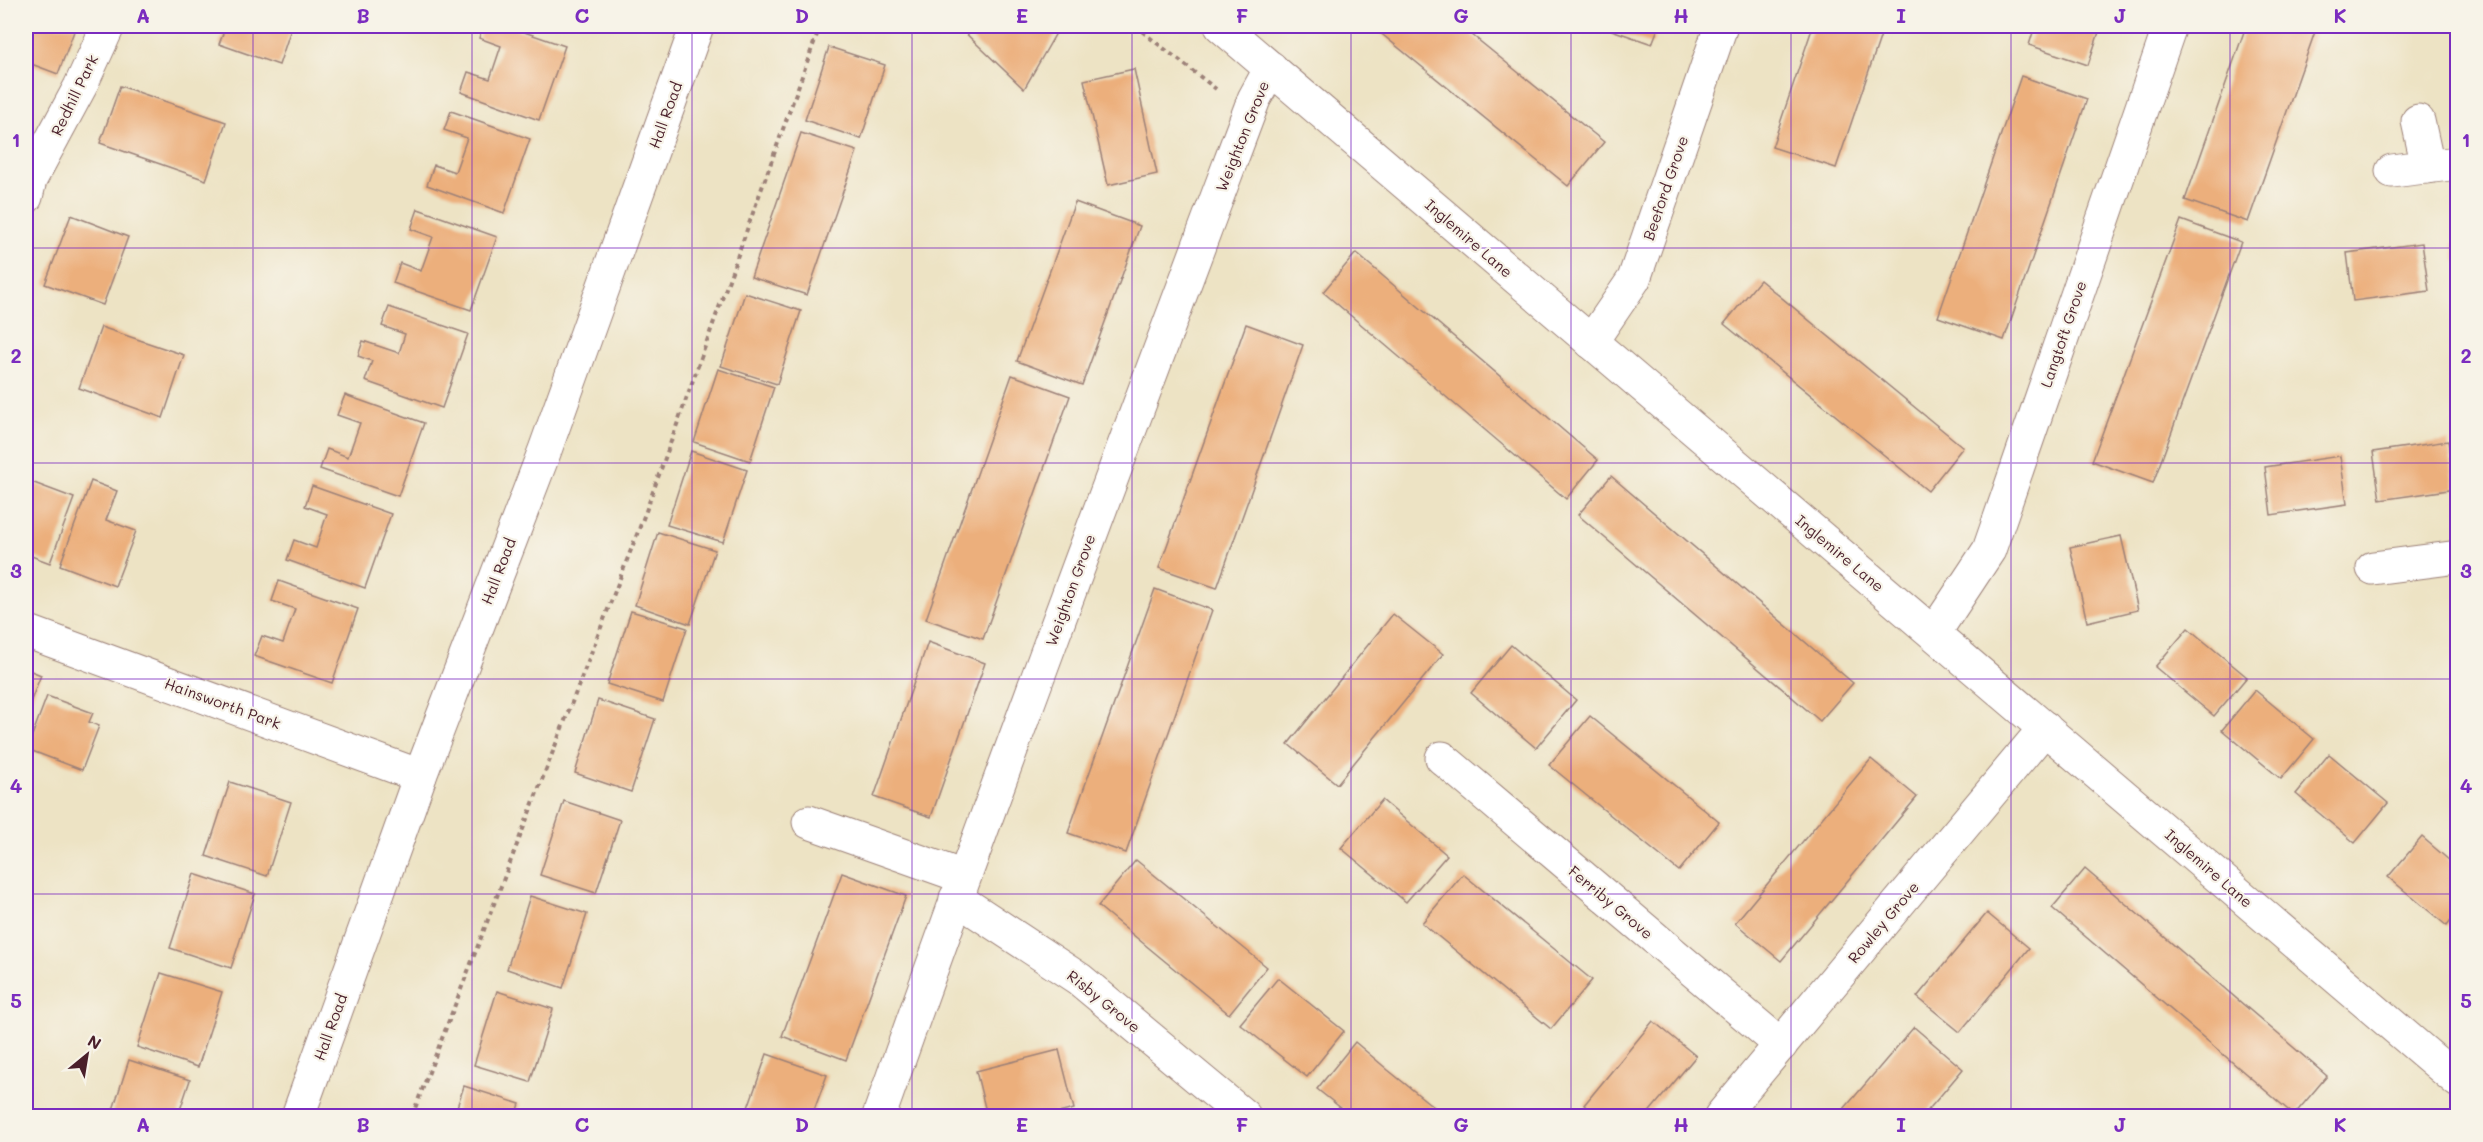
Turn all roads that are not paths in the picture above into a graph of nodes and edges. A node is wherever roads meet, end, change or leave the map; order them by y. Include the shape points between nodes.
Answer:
1 (108, 26) edge
2 (697, 26) edge
3 (1221, 26) edge
4 (1721, 26) edge
5 (2170, 26) edge
6 (1261, 47) edge
7 (2418, 121) dead end
8 (2443, 165) edge
9 (2392, 171) dead end
10 (26, 197) edge
11 (1591, 342) junction
12 (2457, 557) edge
13 (2373, 568) dead end
14 (26, 631) edge
15 (1934, 633) junction
16 (2045, 728) junction
17 (1442, 758) dead end
18 (420, 776) junction
19 (809, 822) dead end
20 (960, 888) junction
21 (1781, 1046) junction
22 (2457, 1081) edge
23 (298, 1116) edge
24 (879, 1116) edge
25 (1244, 1116) edge
26 (1721, 1116) edge

1 - 10 street, Redhill Park via 30,180
2 - 18 street, Hall Road via 544,450
3 - 6 street, Inglemire Lane
4 - 11 street, Beeford Grove via 1634,279
5 - 15 street, Langtoft Grove via 1989,550
6 - 11 street, Inglemire Lane
6 - 20 street, Weighton Grove via 1254,99
7 - 8 street
8 - 9 street
11 - 15 street, Inglemire Lane
12 - 13 street
14 - 18 street, Hainsworth Park
15 - 16 street, Inglemire Lane
16 - 21 street, Rowley Grove
16 - 22 street, Inglemire Lane
17 - 21 street, Ferriby Grove
18 - 23 street, Hall Road
19 - 20 street, Risby Grove
20 - 24 street, Weighton Grove
20 - 25 street, Risby Grove via 1079,979
21 - 26 street, Rowley Grove

